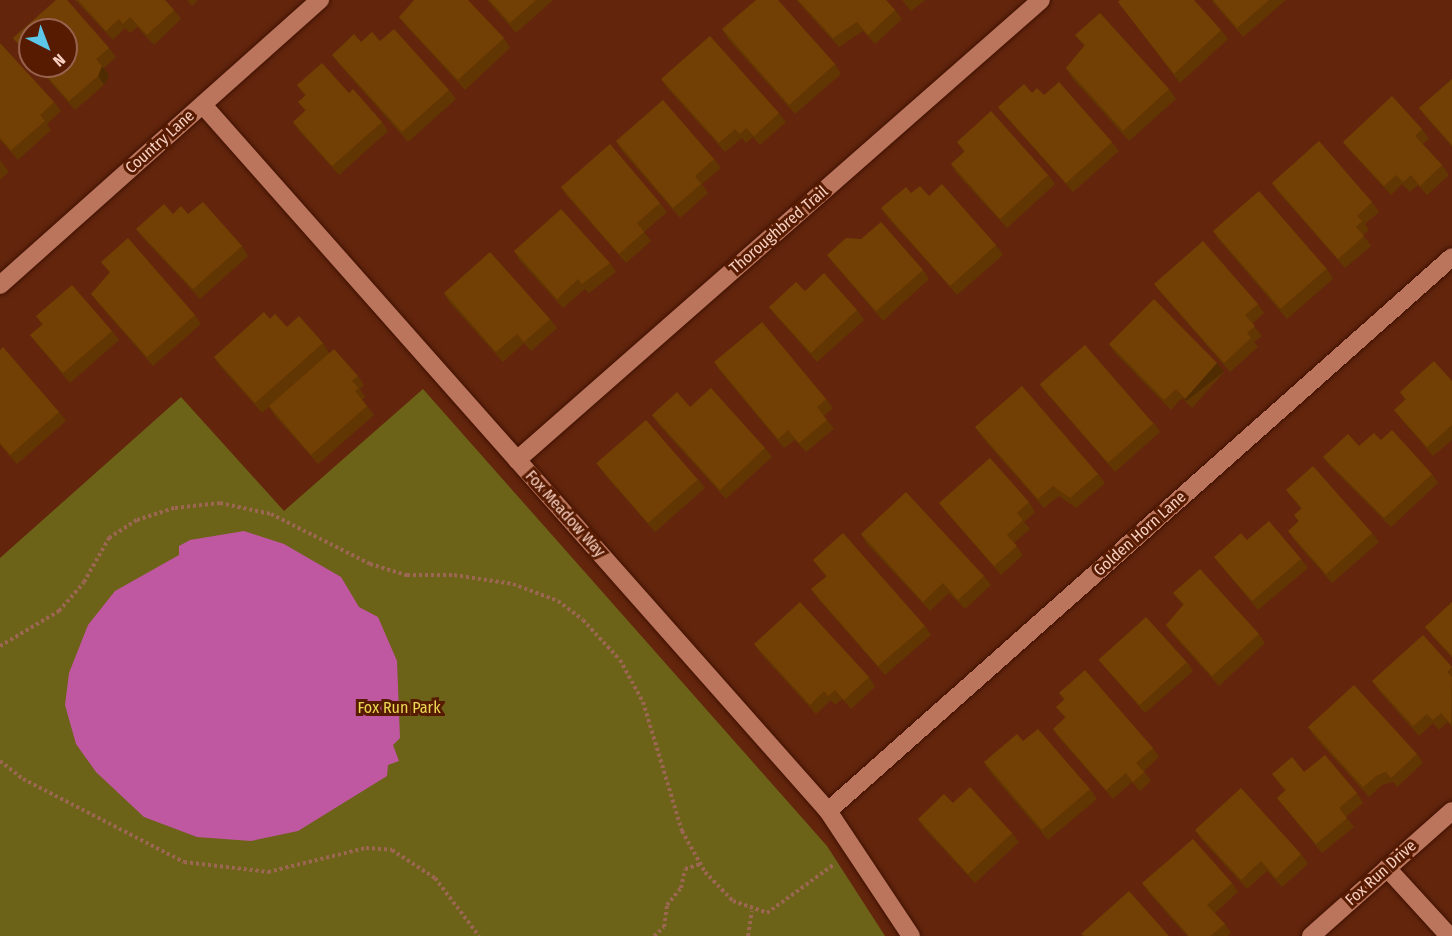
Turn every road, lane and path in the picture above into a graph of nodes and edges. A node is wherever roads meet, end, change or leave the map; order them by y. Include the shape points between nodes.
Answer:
1 (320, 0) edge
2 (1041, 0) edge
3 (203, 105) junction
4 (1452, 257) edge
5 (0, 285) edge
6 (517, 460) junction
7 (0, 646) edge
8 (0, 761) edge
9 (828, 811) junction
10 (1452, 811) edge
11 (853, 849) junction
12 (700, 864) junction
13 (1387, 868) junction
14 (752, 911) junction
15 (478, 936) edge
16 (654, 936) edge
17 (748, 936) edge
18 (911, 936) edge
19 (1311, 936) edge
20 (1449, 936) edge

1 - 3 street, Country Lane
2 - 6 street, Thoroughbred Trail
3 - 5 street, Country Lane
3 - 6 street, Fox Meadow Way
4 - 9 street, Golden Horn Lane
6 - 9 street, Fox Meadow Way
7 - 12 path via 59,611 84,582 109,538 137,520 175,508 219,503 271,514 350,555 407,575 454,575 513,584 558,601 620,660 643,702 682,831
8 - 15 path via 23,779 184,862 268,872 366,848 392,850 435,878
9 - 11 street, Fox Meadow Way
10 - 13 street, Fox Run Drive
11 - 14 path via 789,901 767,913
11 - 18 street, Fox Meadow Way
12 - 14 path via 733,901
12 - 16 path via 685,869 681,888 667,905 664,927
13 - 19 street, Fox Run Drive
13 - 20 street
14 - 17 path

